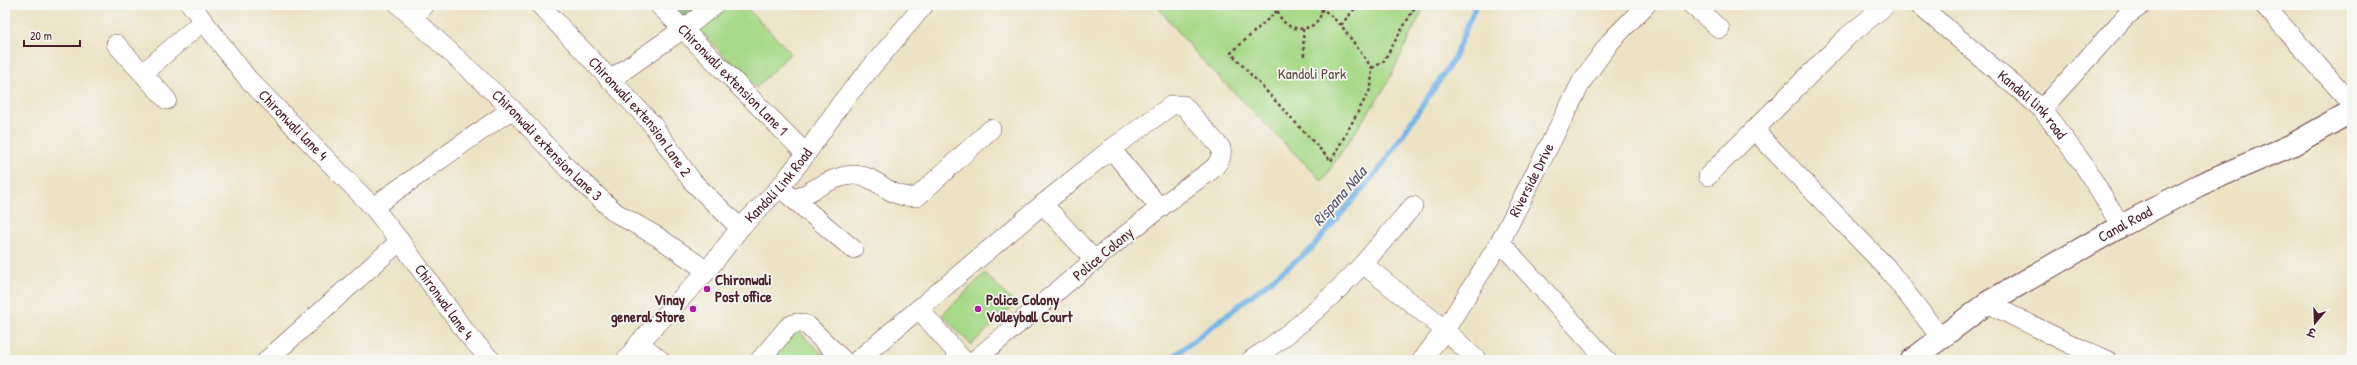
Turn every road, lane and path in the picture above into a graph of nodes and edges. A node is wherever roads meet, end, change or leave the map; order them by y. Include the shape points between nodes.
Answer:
1 (191, 5) edge
2 (540, 5) edge
3 (659, 5) edge
4 (714, 5) edge
5 (924, 5) edge
6 (1277, 5) edge
7 (1358, 5) edge
8 (1416, 5) edge
9 (1646, 5) edge
10 (1692, 5) edge
11 (1886, 5) edge
12 (1919, 5) edge
13 (2142, 5) edge
14 (2264, 5) edge
15 (1322, 6) edge
16 (412, 9) edge
17 (2120, 10) edge
18 (1277, 12) junction
19 (203, 21) junction
20 (1340, 25) junction
21 (1303, 29) junction
22 (1720, 29) dead end
23 (681, 30) junction
24 (116, 44) dead end
25 (1304, 57) dead end
26 (1372, 68) junction
27 (143, 73) junction
28 (610, 80) junction
29 (167, 100) dead end
30 (2352, 104) edge
31 (512, 109) junction
32 (2042, 109) junction
33 (2352, 111) edge
34 (991, 129) dead end
35 (1755, 131) junction
36 (1111, 149) junction
37 (806, 154) junction
38 (1708, 176) dead end
39 (780, 187) junction
40 (795, 200) junction
41 (1043, 204) junction
42 (1413, 206) dead end
43 (373, 207) junction
44 (1160, 208) junction
45 (2121, 226) junction
46 (740, 228) junction
47 (400, 241) junction
48 (1500, 242) junction
49 (853, 249) dead end
50 (1095, 261) junction
51 (1363, 264) junction
52 (707, 271) junction
53 (1987, 303) junction
54 (919, 309) junction
55 (1445, 330) junction
56 (1941, 338) junction
57 (639, 343) junction
58 (1606, 359) edge
59 (266, 360) edge
60 (491, 360) edge
61 (626, 360) edge
62 (660, 360) edge
63 (760, 360) edge
64 (843, 360) edge
65 (858, 360) edge
66 (963, 360) edge
67 (975, 360) edge
68 (1251, 360) edge
69 (1422, 360) edge
70 (1477, 360) edge
71 (1912, 360) edge
72 (2107, 360) edge

1 - 19 street, Chironwali lane 4
2 - 28 street, Chironwali extension Lane 2
3 - 23 street, Chironwali extension Lane 1
4 - 23 street
5 - 37 street, Kandoli Link Road via 842,102
6 - 18 path
7 - 20 path
8 - 26 path via 1383,62
9 - 48 street, Riverside Drive via 1611,41 1582,81
10 - 22 street
11 - 35 street via 1849,35
12 - 32 street, Kandoli link road
13 - 17 street
14 - 30 street
15 - 20 path
15 - 21 path via 1316,22
16 - 31 street, Chironwali extension lane 3
17 - 32 street
18 - 21 path via 1289,27
18 - 26 path via 1231,53 1331,161 1371,88
19 - 27 street
19 - 43 street, Chironwali lane 4 via 248,78
20 - 26 path
21 - 25 path
23 - 28 street
23 - 37 street, Chironwali extension Lane 1
24 - 27 street
27 - 29 street
28 - 46 street, Chironwali extension Lane 2 via 652,124 692,181
31 - 43 street
31 - 52 street, Chironwali extension lane 3 via 569,170 616,213 658,237
32 - 45 street, Kandoli link road via 2083,164
33 - 45 street, Canal Road via 2292,145 2199,185
34 - 40 street via 917,197 896,195 866,177 855,174 836,178
35 - 38 street
35 - 56 street via 1887,268
36 - 41 street
36 - 44 street
36 - 44 street, Police Colony via 1168,107 1178,104 1183,105 1221,148 1221,156 1215,167
37 - 39 street, Kandoli Link Road
39 - 40 street
39 - 46 street, Kandoli Link Road
40 - 49 street
41 - 50 street
41 - 54 street
42 - 51 street
43 - 47 street, Chironwali lane 4
44 - 50 street, Police Colony
45 - 53 street, Canal Road
46 - 52 street, Kandoli Link Road
47 - 59 street
47 - 60 street, Chironwal lane 4 via 467,334
48 - 55 street, Riverside Drive
48 - 58 street
50 - 67 street, Police Colony
51 - 55 street
51 - 68 street via 1328,301 1279,342
52 - 57 street, Kandoli Link Road
53 - 56 street, Canal Road
53 - 72 street
54 - 65 street
54 - 66 street
55 - 69 street, Riverside Drive
55 - 70 street
56 - 71 street, Canal Road
57 - 61 street, Kandoli Link Road
57 - 62 street
63 - 64 street via 788,327 800,322 807,325

